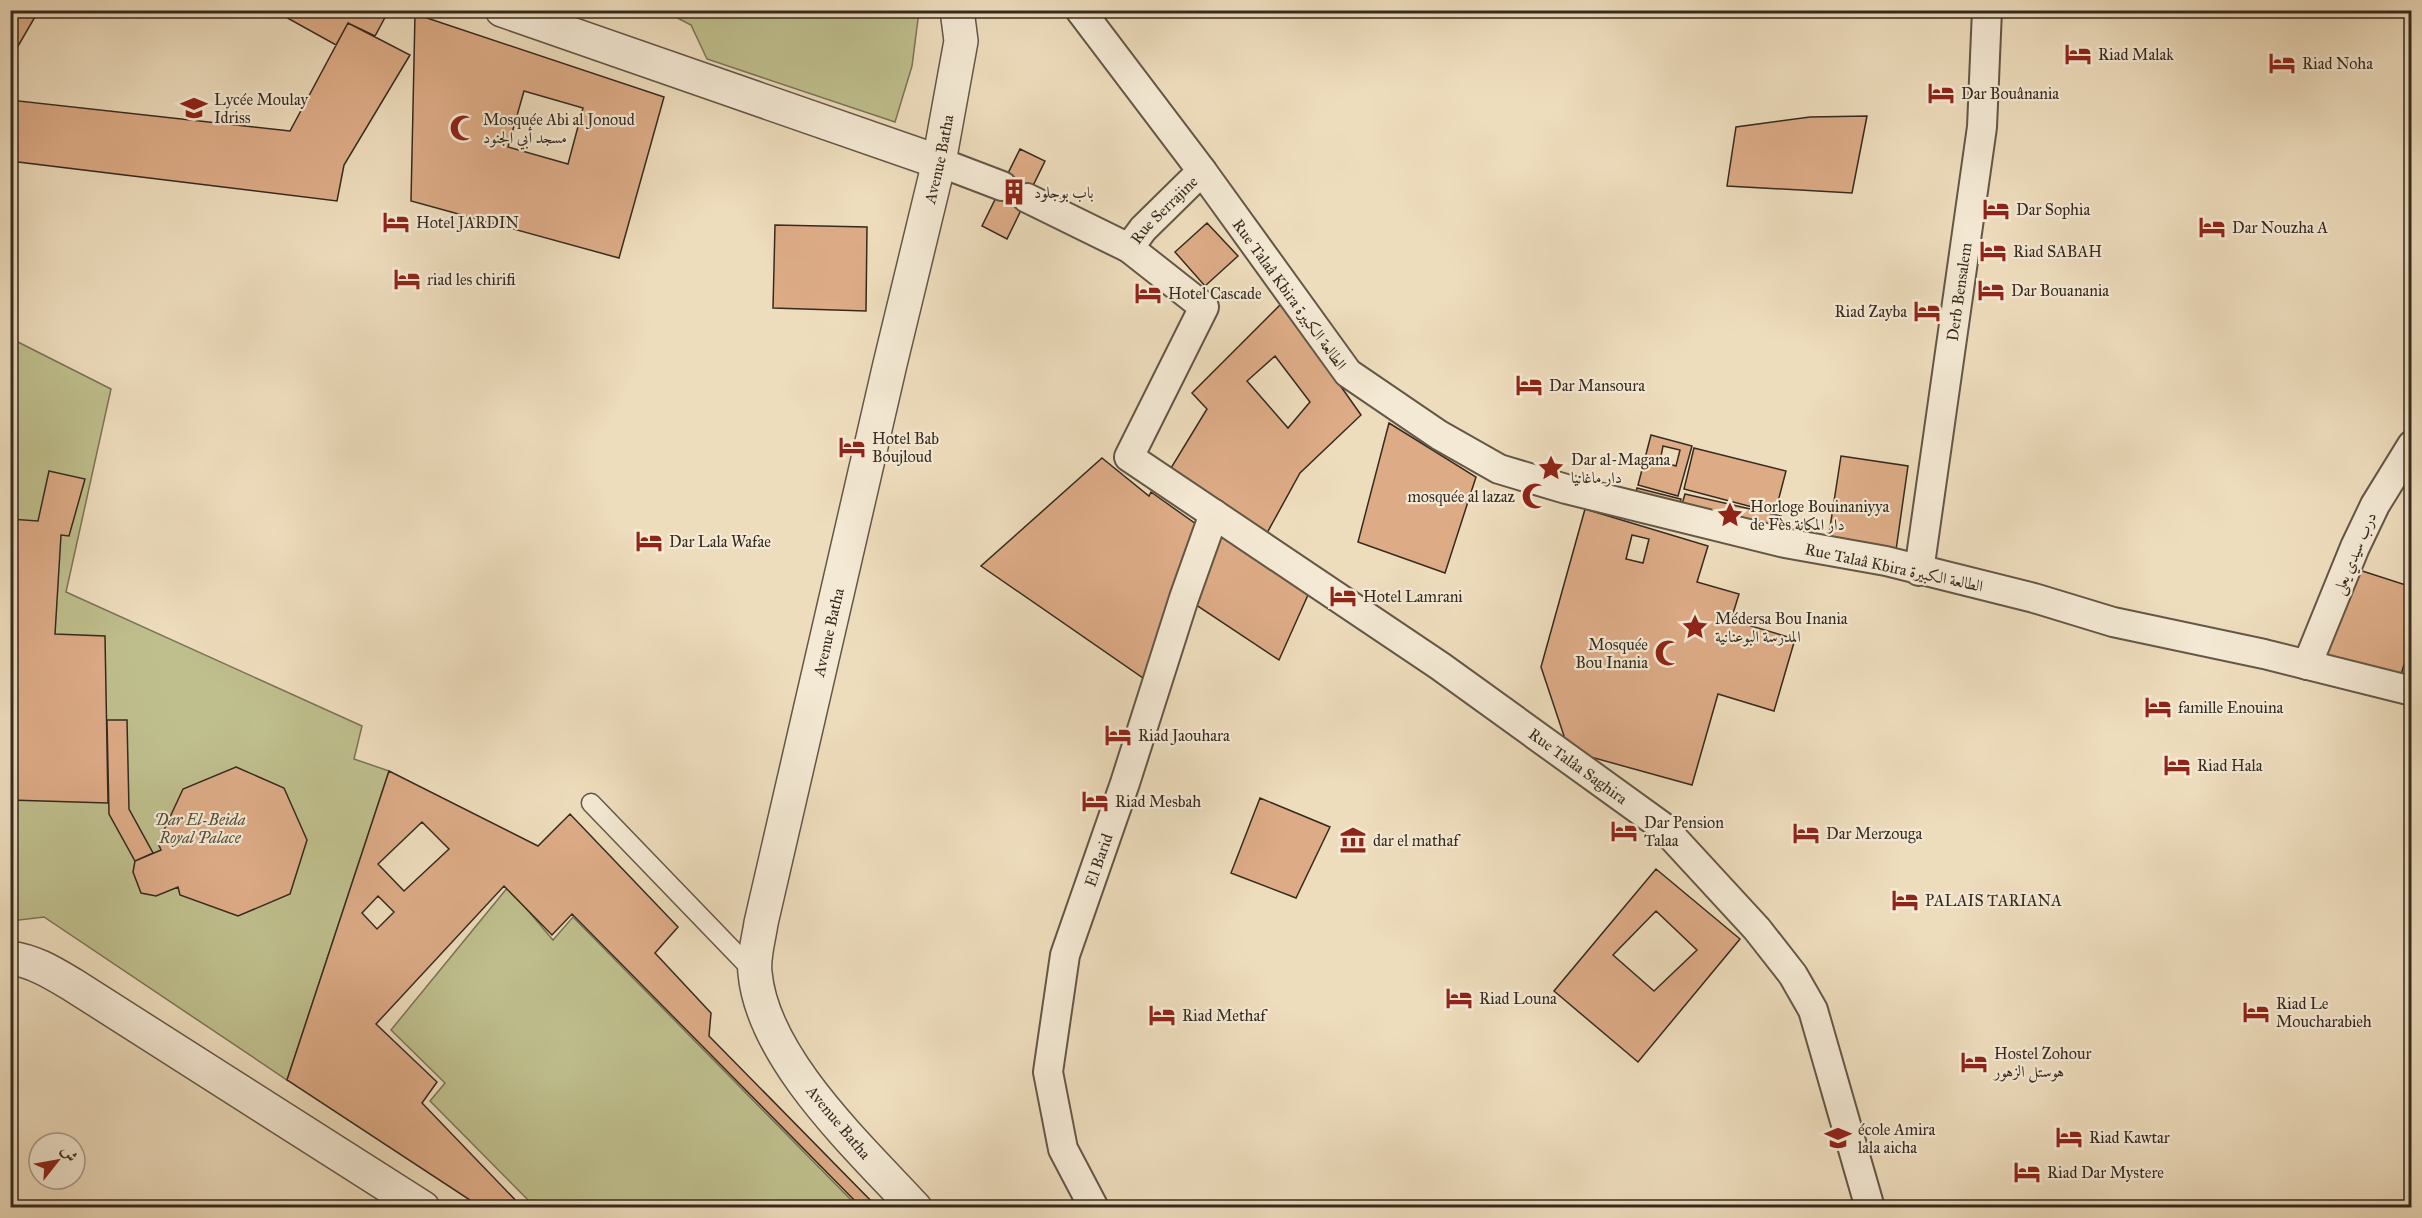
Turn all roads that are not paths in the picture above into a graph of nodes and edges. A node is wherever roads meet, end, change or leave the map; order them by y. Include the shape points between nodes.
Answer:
1 (502, 10) edge
2 (957, 10) edge
3 (1080, 10) edge
4 (1987, 10) edge
5 (939, 162) junction
6 (1202, 171) junction
7 (1129, 248) junction
8 (2412, 445) edge
9 (1214, 514) junction
10 (1919, 571) junction
11 (2307, 666) junction
12 (2412, 691) edge
13 (591, 803) dead end
14 (10, 958) edge
15 (754, 972) junction
16 (423, 1208) edge
17 (915, 1208) edge
18 (1094, 1208) edge
19 (1870, 1208) edge

1 - 5 street
2 - 5 street, Avenue Batha via 961,41
3 - 6 street, Rue Talaâ Kbira الطالعة الكبيرة
4 - 10 street, Derb Bensalem via 1982,127
5 - 7 street via 1015,192
5 - 15 street, Avenue Batha via 761,923
6 - 7 street, Rue Serrajine
6 - 10 street, Rue Talaâ Kbira الطالعة الكبيرة via 1348,374 1439,435 1499,469 1785,543 1886,561
7 - 9 street, Rue Talâa Saghira via 1204,307 1129,457
8 - 11 street, درب سيدي يعلى via 2375,505
9 - 18 street, El Barid via 1065,955 1048,1072 1063,1149
9 - 19 street, Rue Talâa Saghira via 1500,708 1663,827 1758,929 1793,975 1813,1010
10 - 11 street, Rue Talaâ Kbira الطالعة الكبيرة via 2034,598 2113,622
11 - 12 street, Rue Talaâ Kbira الطالعة الكبيرة
13 - 15 lane
14 - 16 street via 25,960 73,985
15 - 17 street, Avenue Batha via 765,1015 786,1057 833,1119

